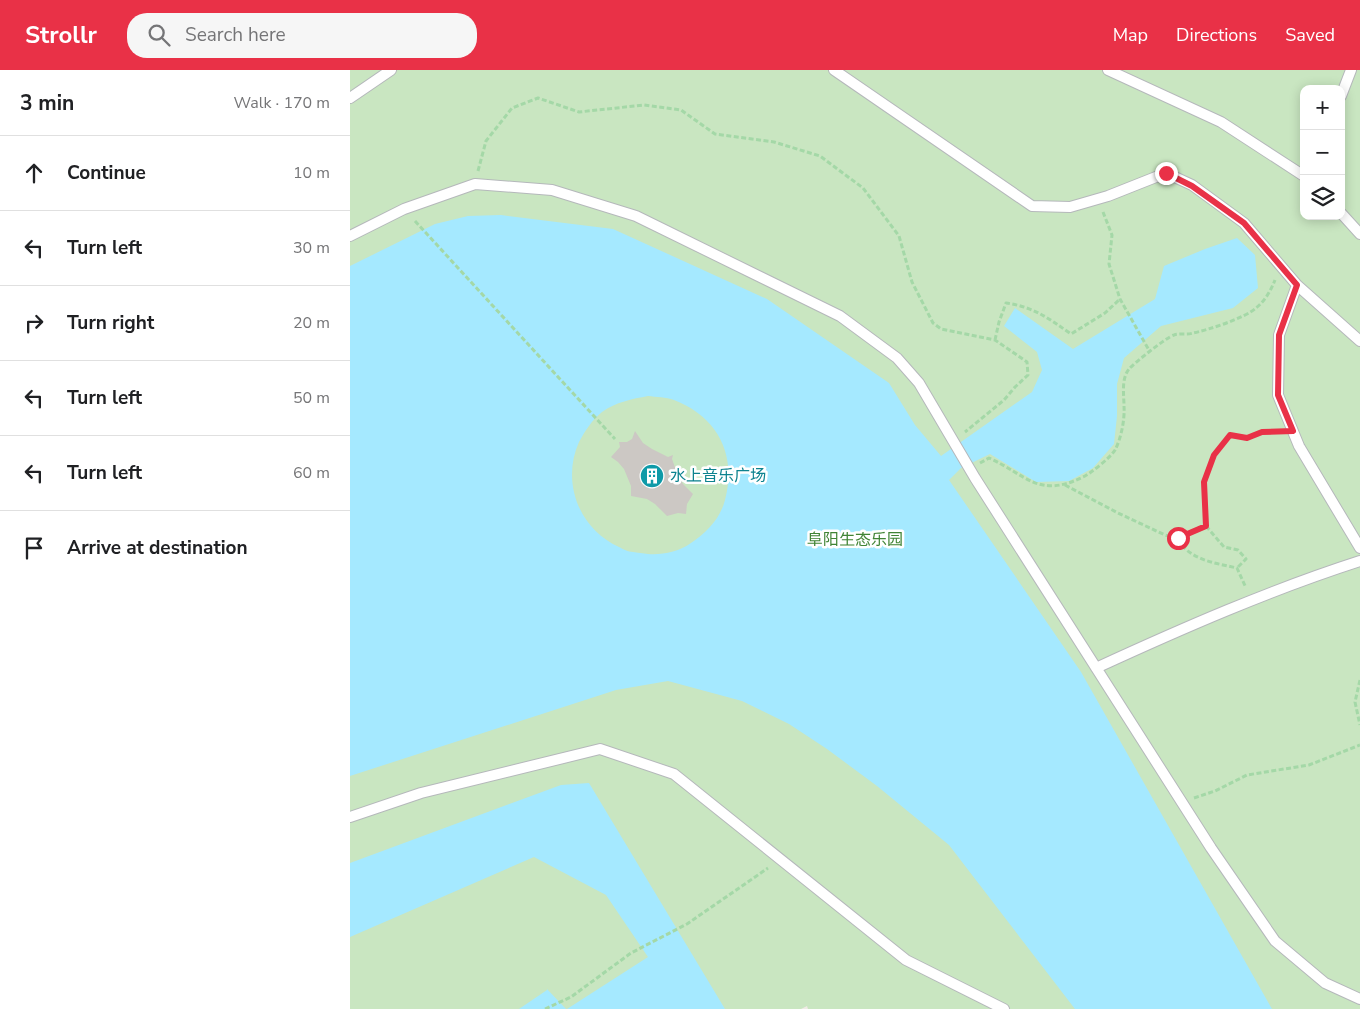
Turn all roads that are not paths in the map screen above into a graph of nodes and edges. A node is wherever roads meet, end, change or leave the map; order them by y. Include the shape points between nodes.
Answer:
1 (390, 70) edge
2 (834, 70) edge
3 (1108, 70) edge
4 (1351, 70) edge
5 (1345, 86) edge
6 (350, 98) edge
7 (1302, 175) edge
8 (1345, 217) edge
9 (1360, 234) edge
10 (350, 236) edge
11 (1297, 285) junction
12 (1360, 341) edge
13 (1360, 548) edge
14 (1360, 561) edge
15 (1096, 668) junction
16 (350, 817) edge
17 (1360, 999) edge
18 (1004, 1009) edge

1 - 6 lane
2 - 11 lane via 1032,206 1070,207 1166,173 1192,186 1244,223
3 - 7 lane via 1221,122
4 - 5 lane
8 - 9 lane
10 - 15 lane via 404,209 475,184 552,190 636,216 840,316 897,358 919,383
11 - 12 lane
11 - 13 lane via 1279,335 1278,395 1299,446
14 - 15 lane via 1312,576 1185,627
15 - 17 lane via 1275,941 1325,984
16 - 18 lane via 421,793 600,749 674,774 906,960

